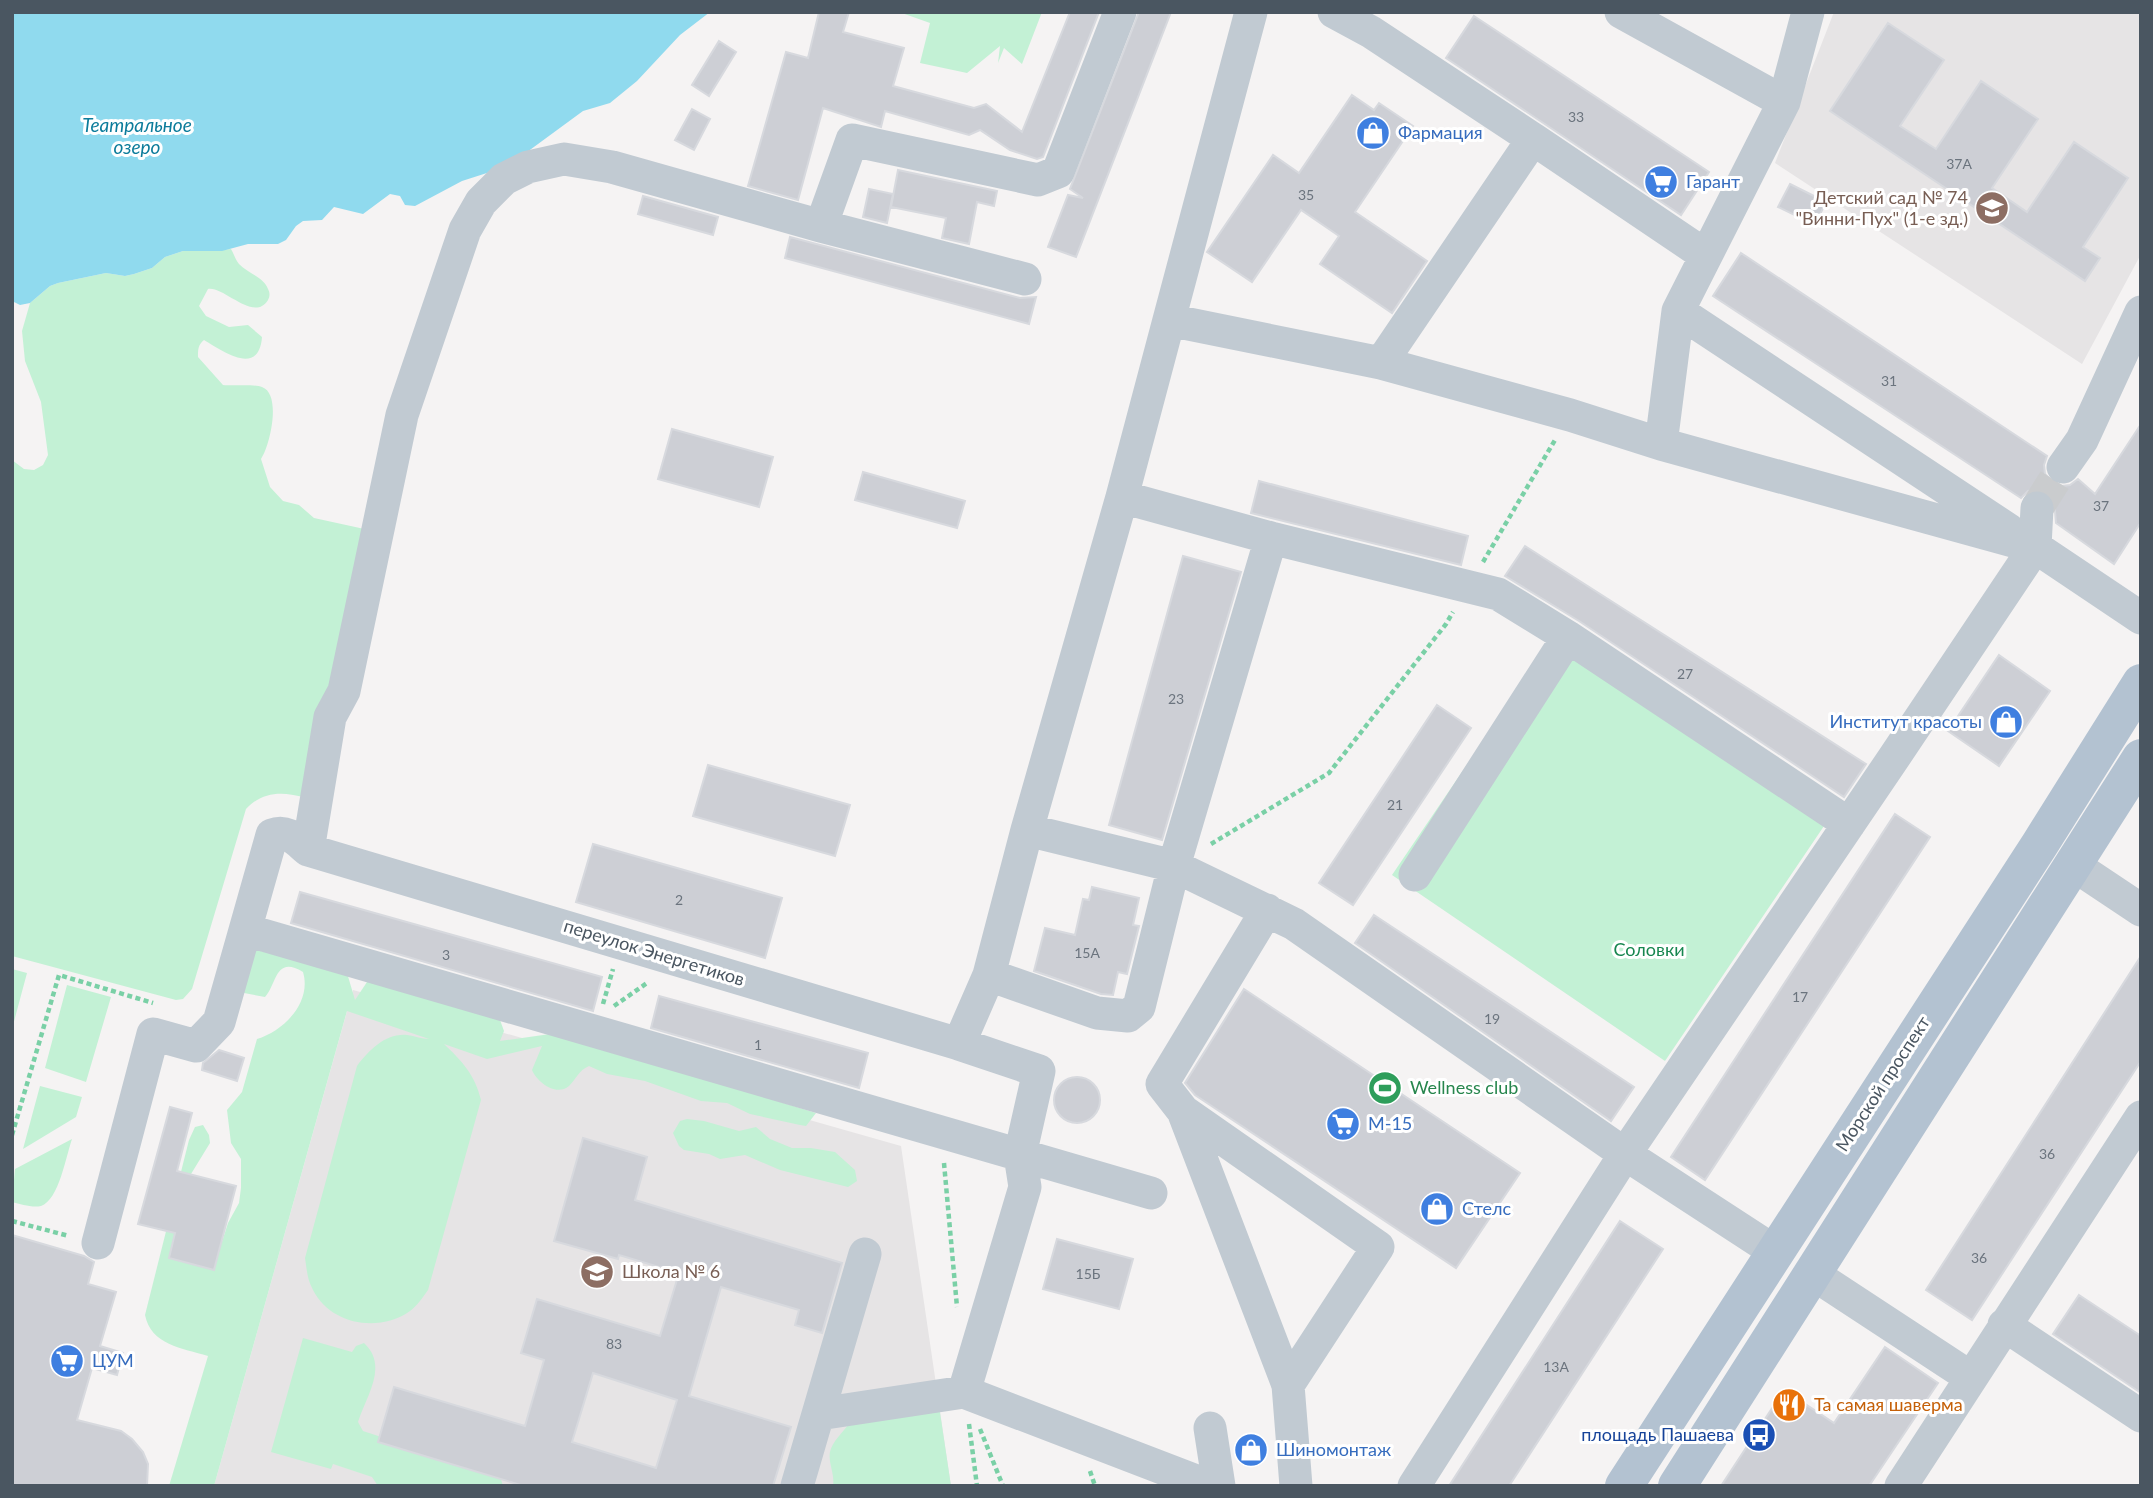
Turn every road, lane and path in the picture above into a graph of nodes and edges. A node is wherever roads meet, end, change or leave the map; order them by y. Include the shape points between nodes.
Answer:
1 (1120, 12) edge
2 (1251, 12) edge
3 (1334, 12) edge
4 (1621, 12) edge
5 (1808, 12) edge
6 (1380, 22) edge
7 (1784, 102) junction
8 (1533, 139) junction
9 (821, 226) junction
10 (1705, 255) junction
11 (1025, 279) dead end
12 (1678, 311) junction
13 (2141, 312) edge
14 (1169, 320) junction
15 (1381, 363) junction
16 (1570, 415) junction
17 (1661, 444) junction
18 (2063, 467) tunnel mouth
19 (1122, 497) junction
20 (2037, 508) tunnel mouth
21 (1271, 538) junction
22 (2035, 547) junction
23 (1468, 587) junction
24 (2141, 618) edge
25 (1568, 637) junction
26 (2141, 682) edge
27 (2141, 758) edge
28 (1849, 824) junction
29 (1027, 830) junction
30 (2040, 844) junction
31 (307, 850) junction
32 (2072, 864) junction
33 (1174, 866) junction
34 (1415, 875) dead end
35 (1267, 910) junction
36 (2141, 910) edge
37 (246, 930) junction
38 (679, 961) junction
39 (615, 962) dead end
40 (989, 975) junction
41 (165, 1006) dead end
42 (590, 1022) junction
43 (960, 1044) junction
44 (1183, 1111) junction
45 (2141, 1117) edge
46 (942, 1132) junction
47 (12, 1135) edge
48 (1625, 1154) junction
49 (1020, 1155) junction
50 (1151, 1193) dead end
51 (12, 1221) edge
52 (98, 1243) joint
53 (1774, 1251) junction
54 (864, 1254) dead end
55 (1813, 1274) junction
56 (957, 1310) dead end
57 (2004, 1325) junction
58 (1970, 1377) junction
59 (1288, 1385) junction
60 (964, 1392) junction
61 (819, 1414) junction
62 (2141, 1416) edge
63 (1210, 1428) dead end
64 (797, 1486) edge
65 (976, 1486) edge
66 (1003, 1486) edge
67 (1209, 1486) edge
68 (1219, 1486) edge
69 (1296, 1486) edge
70 (1414, 1486) edge
71 (1624, 1486) edge
72 (1677, 1486) edge
73 (1900, 1486) edge

1 - 9 street via 1058,172 1038,180 852,140
2 - 14 street
3 - 6 street
4 - 7 street
5 - 7 street
6 - 8 street
7 - 10 street
8 - 10 street
8 - 15 street
9 - 11 street
9 - 31 street via 666,181 564,159 528,167 504,179 481,202 465,230 402,415 344,691 330,717
10 - 12 street
12 - 17 street
12 - 22 street
13 - 18 street via 2082,440
14 - 15 street
14 - 19 street
15 - 16 street
16 - 17 street
16 - 23 path
17 - 22 street
19 - 21 street
19 - 29 street
20 - 22 street
21 - 23 street
21 - 33 street
22 - 24 street
22 - 28 street
23 - 25 street via 1498,594
23 - 33 path via 1446,624 1329,773
25 - 28 street
25 - 34 street
26 - 30 main road, Морской проспект
27 - 32 main road
28 - 48 street
29 - 33 street
29 - 40 street
30 - 32 main road
30 - 53 main road, Морской проспект
31 - 37 street, переулок Энергетиков via 291,836 272,835
31 - 38 street, переулок Энергетиков
32 - 36 street
32 - 55 main road
33 - 35 street
33 - 40 street via 1139,1007 1128,1016 1097,1013
35 - 44 street via 1162,1084
35 - 48 street via 1294,924
37 - 42 street
37 - 52 street via 219,1022 195,1046 153,1034
38 - 42 path
38 - 43 street, переулок Энергетиков
39 - 42 path
40 - 43 street
41 - 47 path via 58,975
42 - 46 street
43 - 49 street, переулок Энергетиков via 1039,1071
44 - 59 street
44 - 59 street via 1378,1247
45 - 57 street
46 - 49 street
46 - 56 path
48 - 53 street
48 - 70 street
49 - 50 street
49 - 60 street via 1025,1187
51 - 52 path
53 - 71 main road, Морской проспект
54 - 61 street
55 - 58 street
55 - 72 main road
57 - 58 street
57 - 62 street
58 - 73 street
59 - 69 street
60 - 61 street
60 - 65 path
60 - 66 path
60 - 67 street
61 - 64 street
63 - 68 street

